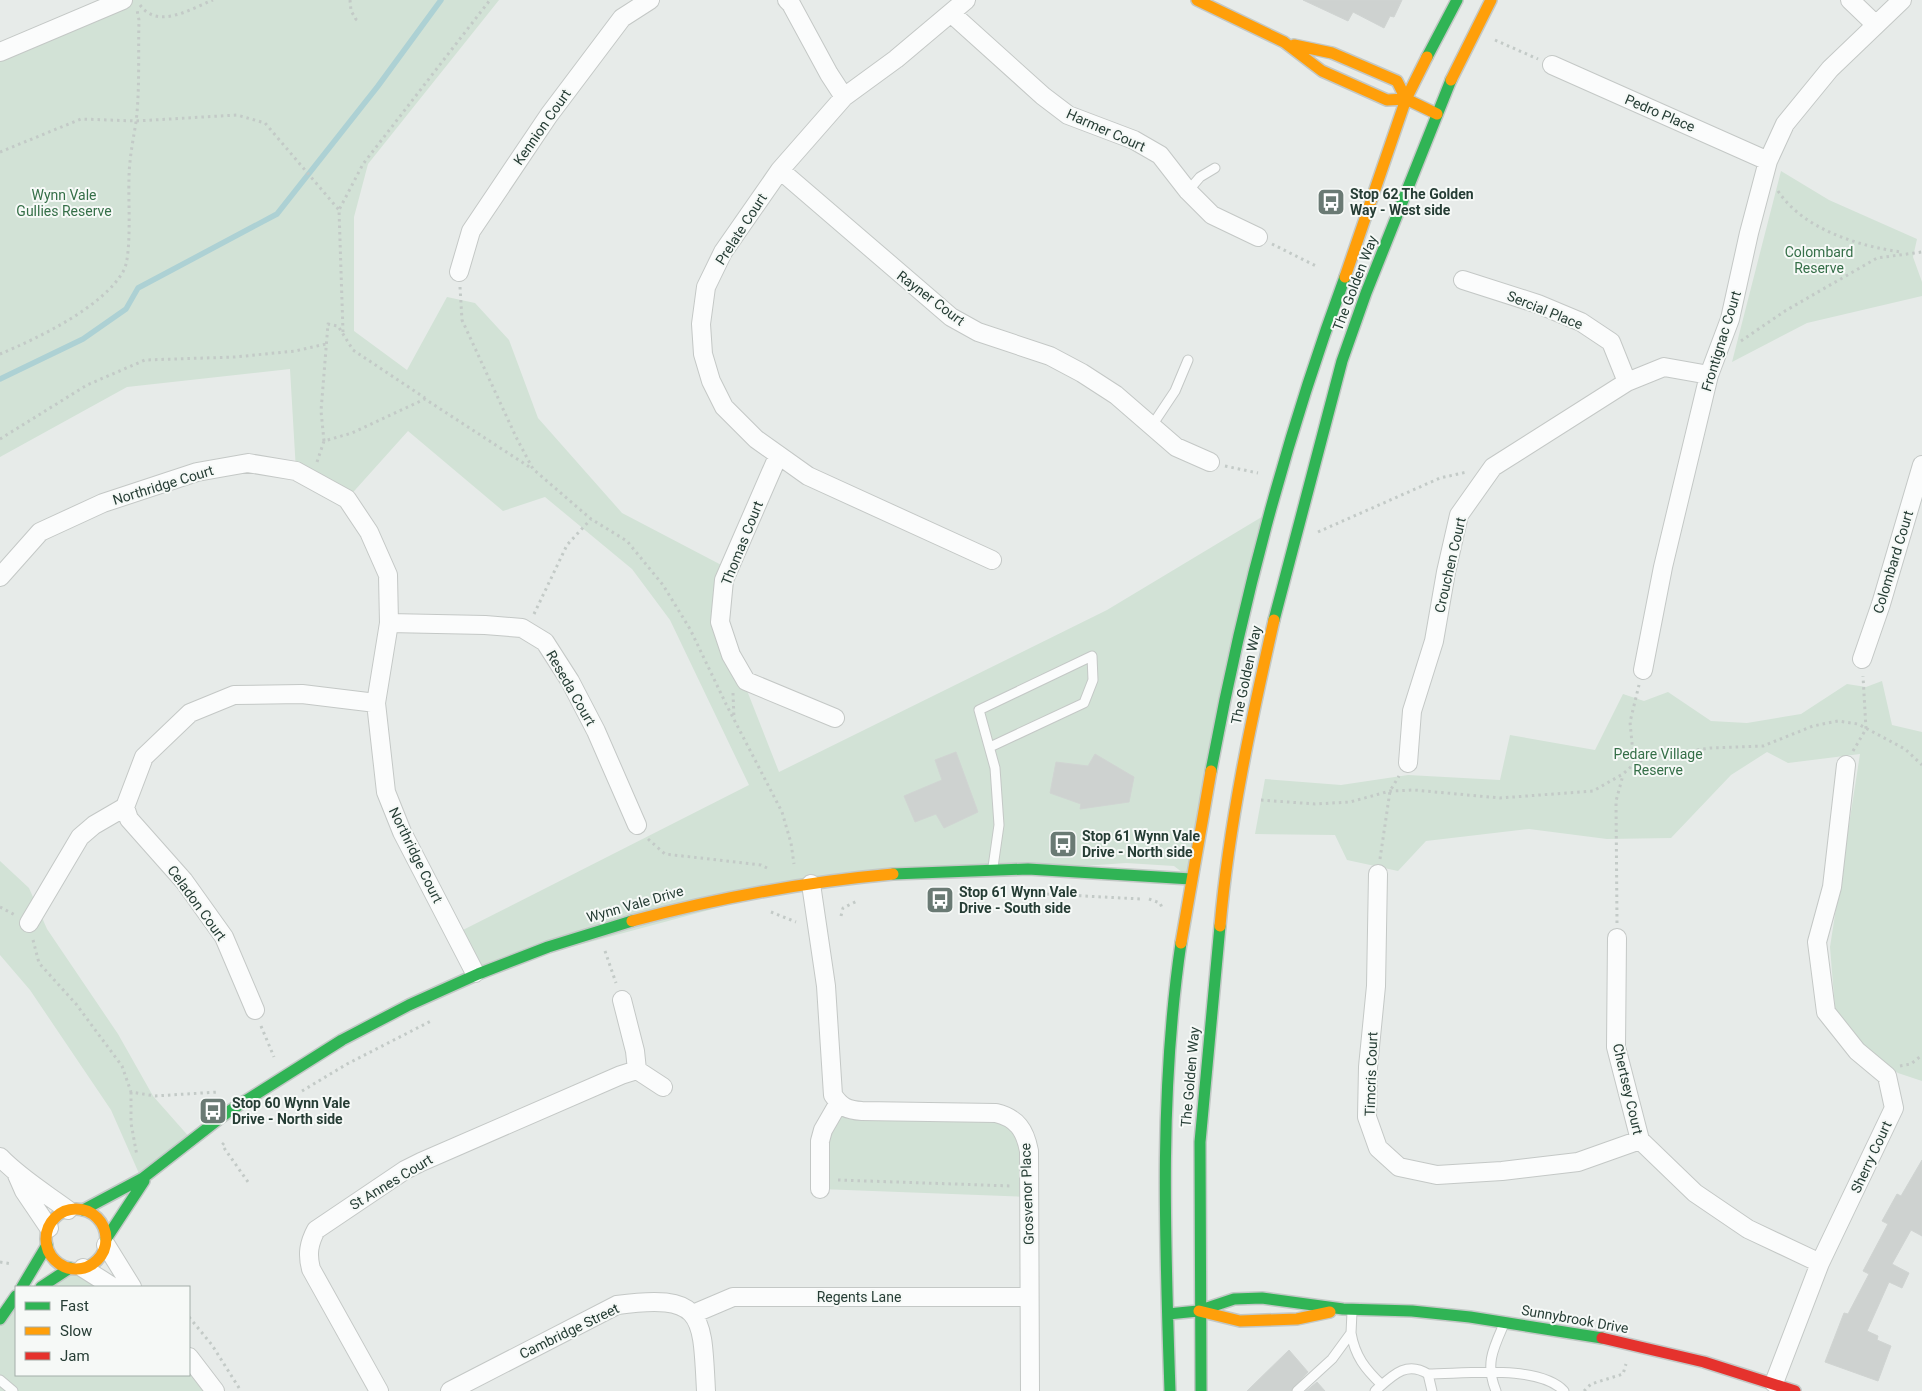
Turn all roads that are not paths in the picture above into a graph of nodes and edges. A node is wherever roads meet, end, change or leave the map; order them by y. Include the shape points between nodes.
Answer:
1 (123, 0) edge
2 (650, 0) edge
3 (787, 0) edge
4 (966, 0) edge
5 (1197, 0) edge
6 (1456, 0) edge
7 (1491, 0) edge
8 (1850, 0) edge
9 (1902, 0) edge
10 (952, 14) junction
11 (1875, 24) junction
12 (1284, 42) junction
13 (0, 52) edge
14 (1552, 65) road end
15 (844, 97) junction
16 (1406, 99) junction
17 (1437, 114) junction
18 (1766, 167) junction
19 (1215, 168) dead end
20 (780, 170) junction
21 (1188, 191) junction
22 (1258, 237) road end
23 (459, 272) road end
24 (1463, 280) dead end
25 (1188, 360) dead end
26 (1709, 375) junction
27 (1628, 382) junction
28 (1151, 427) junction
29 (778, 456) junction
30 (1210, 462) road end
31 (1922, 465) edge
32 (992, 560) dead end
33 (0, 577) edge
34 (389, 623) junction
35 (1862, 659) road end
36 (1643, 670) road end
37 (376, 703) junction
38 (836, 718) dead end
39 (990, 747) junction
40 (1408, 762) dead end
41 (1846, 765) road end
42 (125, 807) junction
43 (637, 825) road end
44 (1230, 846) junction
45 (993, 870) junction
46 (1378, 874) road end
47 (1190, 879) junction
48 (804, 885) junction
49 (1202, 889) dead end
50 (1212, 901) dead end
51 (1221, 915) junction
52 (29, 923) road end
53 (1617, 938) road end
54 (475, 973) junction
55 (622, 1000) road end
56 (255, 1010) road end
57 (637, 1070) junction
58 (663, 1086) dead end
59 (838, 1104) junction
60 (1640, 1140) junction
61 (0, 1157) edge
62 (18, 1175) junction
63 (146, 1175) junction
64 (820, 1184) road end
65 (76, 1210) junction
66 (48, 1236) junction
67 (106, 1242) junction
68 (1820, 1263) junction
69 (77, 1268) junction
70 (23, 1286) edge
71 (43, 1286) edge
72 (111, 1286) edge
73 (131, 1286) edge
74 (1029, 1297) junction
75 (13, 1306) edge
76 (1348, 1310) junction
77 (1199, 1311) junction
78 (693, 1314) junction
79 (1168, 1314) junction
80 (0, 1318) edge
81 (1506, 1321) junction
82 (1351, 1333) junction
83 (190, 1358) edge
84 (1428, 1374) junction
85 (1490, 1374) junction
86 (0, 1380) edge
87 (1774, 1384) junction
88 (1378, 1388) edge
89 (13, 1391) edge
90 (215, 1391) edge
91 (379, 1391) edge
92 (450, 1391) edge
93 (706, 1391) edge
94 (1030, 1391) edge
95 (1170, 1391) edge
96 (1201, 1391) edge
97 (1297, 1391) edge
98 (1432, 1391) edge
99 (1496, 1391) edge
100 (1564, 1391) edge
101 (1795, 1391) edge

1 - 13 street
2 - 23 street, Kennion Court via 622,18 549,115 471,231
3 - 15 street
4 - 10 street, Prelate Court
5 - 12 main road
6 - 16 main road, The Golden Way
7 - 17 main road, The Golden Way
8 - 11 street
9 - 11 street, Frontignac Court
10 - 15 street, Prelate Court
10 - 21 street, Harmer Court via 1068,115 1134,140 1160,156
11 - 18 street, Frontignac Court via 1830,69 1785,124
12 - 16 main road via 1322,71 1387,100
12 - 16 main road via 1332,53 1397,81
14 - 18 street, Pedro Place
15 - 20 street, Prelate Court
16 - 17 main road
16 - 47 main road, The Golden Way via 1324,333 1279,478 1226,690
17 - 44 main road, The Golden Way via 1366,293 1324,423 1282,583 1253,713
18 - 26 street, Frontignac Court via 1730,319
19 - 21 lane via 1200,177
20 - 28 street, Rayner Court via 951,317 978,332 1050,356 1082,373 1116,395
20 - 29 street, Prelate Court via 723,252 706,287 701,324 703,354 711,381 724,407 738,424
21 - 22 street, Harmer Court via 1212,215
24 - 27 street, Sercial Place via 1538,304 1581,322 1611,342
25 - 28 lane via 1175,391
26 - 27 street, Crouchen Court via 1664,367
26 - 36 street, Frontignac Court via 1663,567
27 - 40 street, Crouchen Court via 1494,467 1459,515 1434,641 1412,711
28 - 30 street, Rayner Court via 1176,447
29 - 32 street, Prelate Court via 808,476
29 - 38 street, Thomas Court via 724,580 720,622 731,655 746,681
31 - 35 street, Colombard Court
33 - 34 street, Northridge Court via 40,532 103,503 197,472 248,463 296,471 347,499 369,532 388,576
34 - 37 street, Northridge Court
34 - 43 street, Reseda Court via 485,624 522,628 545,642 570,680 596,731
37 - 42 street via 302,694 234,695 190,713 144,757
37 - 54 street, Northridge Court via 386,792 402,832
39 - 39 lane via 979,710 1092,656 1093,680 1084,704
39 - 45 lane via 995,768 999,825
41 - 68 street, Sherry Court via 1832,887 1817,942 1826,1012 1857,1051 1887,1076 1894,1108
42 - 52 street via 80,837
42 - 56 street, Celadon Court via 129,819 184,881 224,937
44 - 47 main road via 1211,865
44 - 51 main road, The Golden Way
45 - 47 main road, Wynn Vale Drive via 1065,870
45 - 48 main road, Wynn Vale Drive via 916,872
46 - 60 street, Timcris Court via 1376,986 1367,1117 1378,1148 1399,1167 1437,1174 1502,1171 1578,1162
47 - 49 main road
47 - 79 main road, The Golden Way via 1169,1055 1164,1196
48 - 54 main road, Wynn Vale Drive via 655,912
48 - 59 street via 826,986 832,1096
50 - 51 main road
51 - 77 main road, The Golden Way via 1200,1142
53 - 60 street, Chertsey Court via 1616,1047
54 - 63 main road, Wynn Vale Drive via 404,1007 283,1076 191,1139
55 - 57 street
57 - 58 street
57 - 91 street, St Annes Court via 421,1162 316,1230 309,1244 311,1269
59 - 64 street via 820,1141
59 - 74 street, Grosvenor Place via 847,1110 862,1111 996,1113 1019,1125 1026,1136 1029,1151
60 - 68 street, Chertsey Court via 1695,1193 1748,1229
61 - 62 street
62 - 65 street
62 - 66 street
63 - 65 main road, Wynn Vale Drive via 103,1201
63 - 67 main road, Wynn Vale Drive
65 - 66 main road via 53,1220
65 - 67 main road via 100,1220
66 - 69 main road via 57,1262
66 - 70 main road
67 - 69 main road via 96,1261
67 - 73 street
68 - 87 street, Sherry Court
69 - 71 main road
69 - 72 street
74 - 78 street, Regents Lane via 734,1297
74 - 94 street, Grosvenor Place
75 - 80 main road
76 - 77 main road, Sunnybrook Drive via 1297,1319 1240,1321
76 - 77 main road, Sunnybrook Drive via 1295,1300 1234,1299
76 - 81 main road, Sunnybrook Drive via 1420,1312
76 - 82 lane
77 - 79 main road, Sunnybrook Drive
77 - 96 main road, The Golden Way
78 - 92 street, Cambridge Street via 676,1304 638,1302 617,1305
78 - 93 street via 703,1335
79 - 95 main road, The Golden Way
81 - 85 lane via 1492,1352
81 - 87 main road, Sunnybrook Drive via 1677,1354
82 - 88 lane via 1354,1349
82 - 97 lane via 1332,1359
83 - 90 street
84 - 85 lane
84 - 88 lane via 1418,1368 1402,1369
84 - 98 lane
85 - 99 lane
85 - 100 lane via 1530,1374 1557,1384
86 - 89 lane
87 - 101 main road, Sunnybrook Drive

